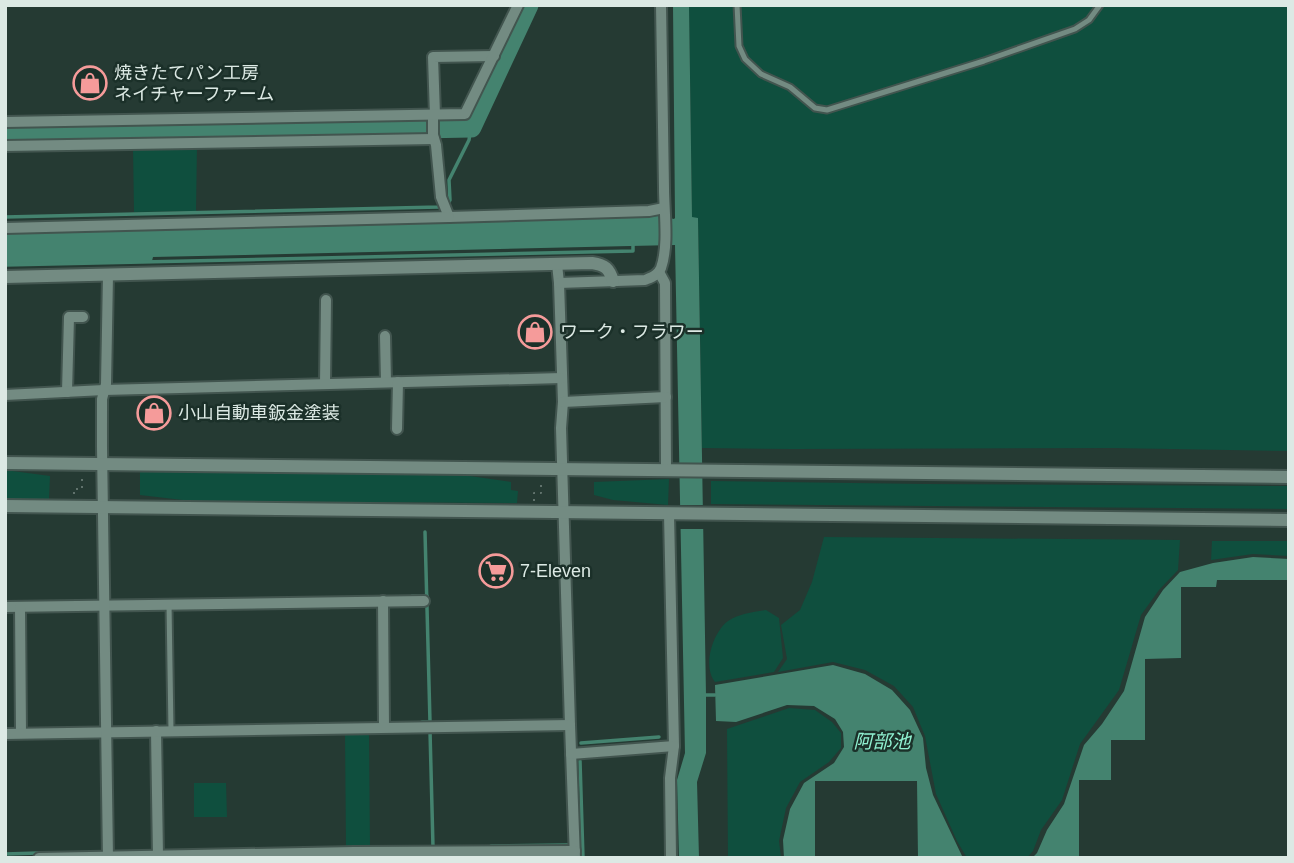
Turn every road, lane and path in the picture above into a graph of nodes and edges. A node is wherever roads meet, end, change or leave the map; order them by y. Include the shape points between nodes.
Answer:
1 (518, 5) edge
2 (661, 5) edge
3 (737, 5) edge
4 (1100, 5) edge
5 (494, 56) junction
6 (434, 116) junction
7 (5, 122) edge
8 (434, 137) junction
9 (5, 146) edge
10 (446, 209) junction
11 (665, 213) junction
12 (5, 228) edge
13 (557, 264) junction
14 (659, 272) junction
15 (108, 275) junction
16 (5, 277) edge
17 (613, 281) junction
18 (559, 283) junction
19 (326, 300) dead end
20 (83, 317) dead end
21 (385, 336) dead end
22 (562, 378) junction
23 (386, 382) junction
24 (398, 382) junction
25 (325, 384) junction
26 (104, 390) junction
27 (67, 392) junction
28 (5, 395) edge
29 (666, 397) junction
30 (563, 402) junction
31 (397, 429) dead end
32 (5, 463) edge
33 (102, 464) junction
34 (670, 469) junction
35 (562, 470) junction
36 (82, 477) dead end
37 (1289, 477) edge
38 (541, 482) dead end
39 (74, 502) dead end
40 (534, 505) dead end
41 (5, 506) edge
42 (102, 508) junction
43 (565, 512) junction
44 (672, 514) junction
45 (1289, 520) edge
46 (383, 601) junction
47 (424, 601) dead end
48 (169, 604) junction
49 (104, 606) junction
50 (5, 607) edge
51 (20, 607) junction
52 (569, 725) junction
53 (384, 727) junction
54 (171, 728) junction
55 (21, 731) junction
56 (156, 731) junction
57 (105, 732) junction
58 (5, 734) edge
59 (674, 746) junction
60 (571, 754) junction
61 (158, 853) junction
62 (575, 854) edge
63 (354, 855) edge
64 (108, 857) edge
65 (38, 858) edge
66 (671, 858) edge

1 - 5 street
2 - 11 street
3 - 4 lane via 739,46 745,59 761,74 790,87 821,110 1075,29
5 - 6 street via 465,114
5 - 6 street via 433,57
6 - 7 street
6 - 8 street
8 - 9 street
8 - 10 street
10 - 11 street
10 - 12 street
11 - 14 street
13 - 15 street
13 - 17 street via 603,265
13 - 18 street
14 - 17 street via 645,280
14 - 29 street via 665,283
15 - 16 street
15 - 26 street
17 - 18 street
18 - 22 street
19 - 25 street
20 - 27 street via 69,317
21 - 23 street
22 - 24 street
22 - 30 street
23 - 24 street
23 - 25 street
24 - 31 street
25 - 26 street
26 - 27 street
26 - 33 street
27 - 28 street
29 - 30 street
29 - 34 street
30 - 35 street
32 - 33 street
33 - 35 street
33 - 42 street
34 - 35 street
34 - 37 street
35 - 43 street
36 - 39 path via 82,489 74,489
38 - 40 path
41 - 42 street
42 - 43 street
42 - 49 street
43 - 44 street
43 - 52 street
44 - 45 street
44 - 59 street
46 - 47 street
46 - 48 street
46 - 53 street
48 - 49 street
48 - 54 lane
49 - 51 street
49 - 57 street
50 - 51 street
51 - 55 street
52 - 53 street
52 - 60 street
53 - 54 street
54 - 56 street
55 - 57 street
55 - 58 street
56 - 57 street
56 - 61 street
57 - 64 street
59 - 60 street
59 - 66 street
60 - 62 street
61 - 63 street
61 - 64 street
62 - 63 street
64 - 65 street

